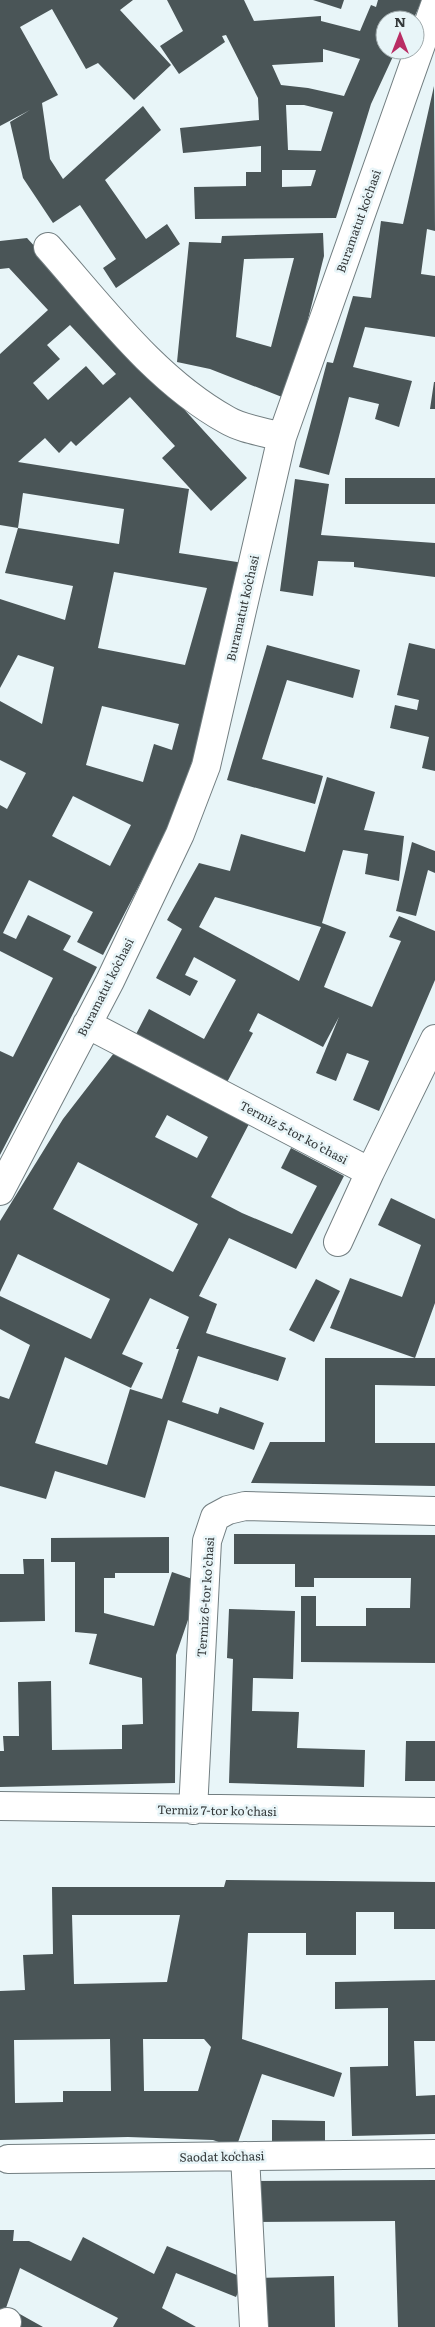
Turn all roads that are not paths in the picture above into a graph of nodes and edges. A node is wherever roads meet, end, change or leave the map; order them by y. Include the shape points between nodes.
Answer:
1 (434, 11) edge
2 (48, 247) dead end
3 (282, 436) junction
4 (87, 1024) junction
5 (435, 1039) edge
6 (370, 1172) junction
7 (0, 1191) edge
8 (338, 1242) dead end
9 (435, 1511) edge
10 (0, 1806) edge
11 (193, 1810) junction
12 (435, 1812) edge
13 (435, 2154) edge
14 (245, 2156) junction
15 (8, 2159) dead end
16 (254, 2327) edge

1 - 3 street, Buramatut koʻchasi
2 - 3 street via 130,340 181,388 228,421
3 - 4 street, Buramatut koʻchasi via 206,766 180,834
4 - 6 street, Termiz 5-tor koʼchasi
4 - 7 street, Buramatut koʻchasi
5 - 6 street
6 - 8 street
9 - 11 street, Termiz 6-tor koʼchasi via 245,1506 215,1516 207,1541
10 - 11 street, Termiz 7-tor koʼchasi
11 - 12 street, Termiz 7-tor koʼchasi
13 - 14 street, Saodat koʻchasi
14 - 15 street, Saodat koʻchasi
14 - 16 street

